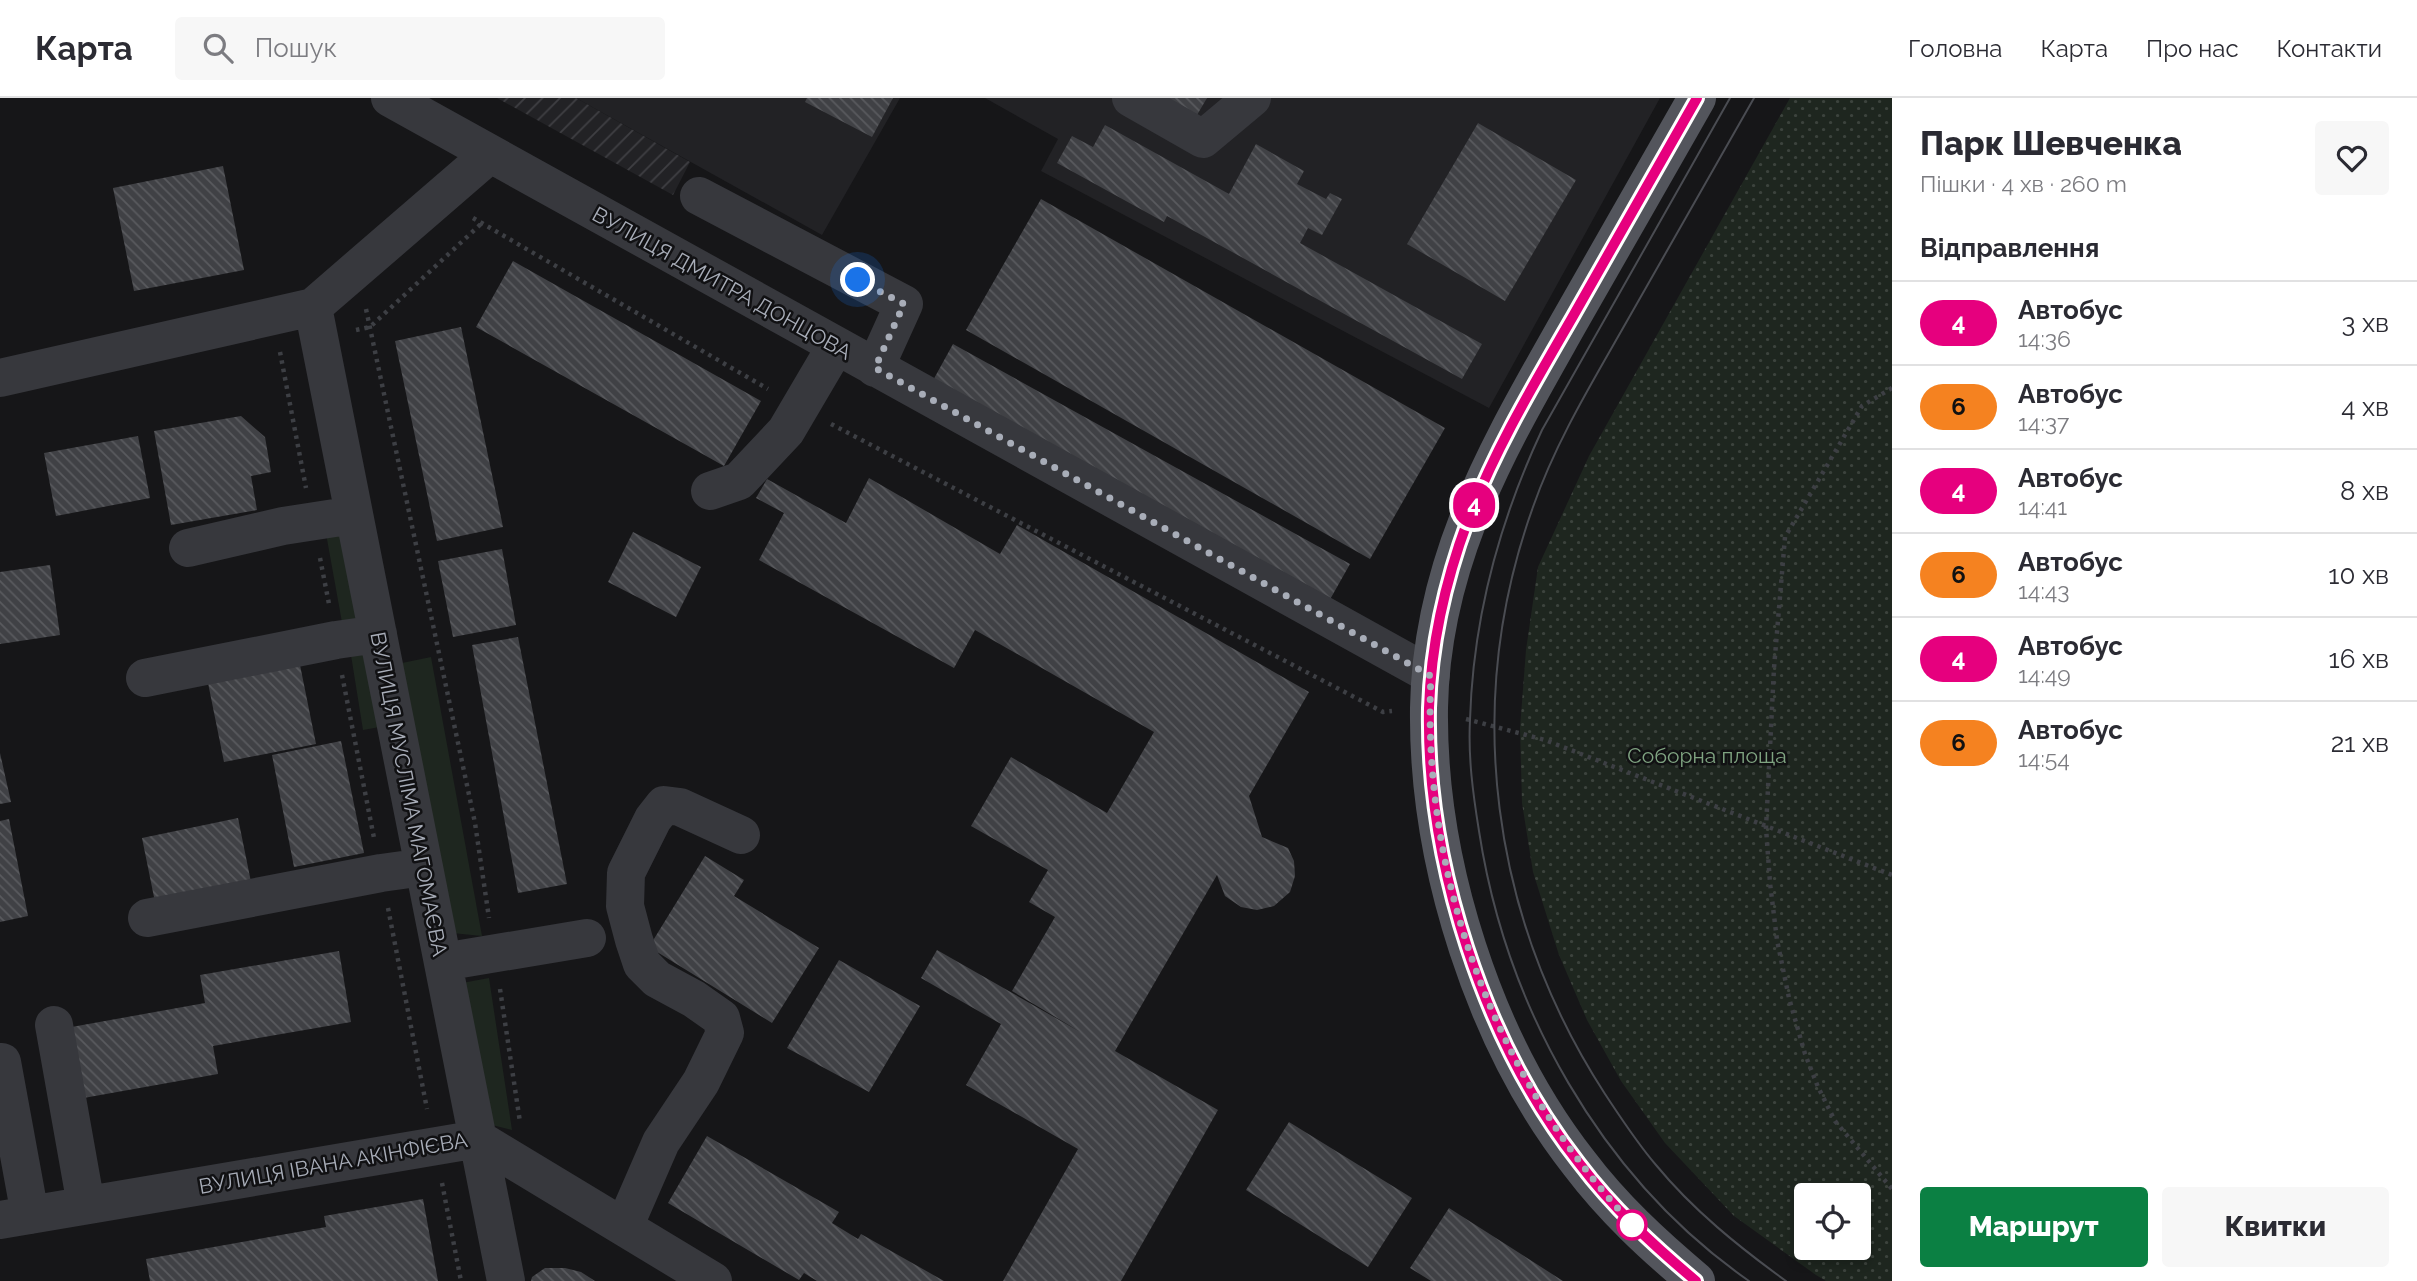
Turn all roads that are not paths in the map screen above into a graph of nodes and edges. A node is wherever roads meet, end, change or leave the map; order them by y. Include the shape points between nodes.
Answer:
1 (390, 98) edge
2 (1131, 98) edge
3 (1252, 98) edge
4 (1697, 98) edge
5 (490, 154) junction
6 (699, 196) dead end
7 (313, 307) junction
8 (836, 346) junction
9 (875, 368) junction
10 (0, 377) edge
11 (710, 491) dead end
12 (354, 515) junction
13 (188, 548) dead end
14 (378, 635) junction
15 (145, 678) dead end
16 (1430, 692) junction
17 (741, 835) dead end
18 (424, 867) junction
19 (147, 918) dead end
20 (587, 938) dead end
21 (443, 962) junction
22 (54, 1025) dead end
23 (2, 1062) dead end
24 (478, 1139) junction
25 (86, 1205) junction
26 (15, 1217) edge
27 (624, 1227) junction
28 (506, 1281) edge
29 (713, 1281) edge
30 (1696, 1281) edge

1 - 5 street, ВУЛИЦЯ ДМИТРА ДОНЦОВА
2 - 3 street via 1203,139
4 - 16 main road via 1490,467 1450,578
5 - 7 street
5 - 8 street, ВУЛИЦЯ ДМИТРА ДОНЦОВА
6 - 9 street via 904,304
7 - 10 street
7 - 12 street, ВУЛИЦЯ МУСЛІМА МАГОМАЄВА
8 - 9 street, ВУЛИЦЯ ДМИТРА ДОНЦОВА
8 - 11 street via 786,431 739,481
9 - 16 street, ВУЛИЦЯ ДМИТРА ДОНЦОВА
12 - 13 street
12 - 14 street, ВУЛИЦЯ МУСЛІМА МАГОМАЄВА
14 - 15 street
14 - 18 street, ВУЛИЦЯ МУСЛІМА МАГОМАЄВА
16 - 30 main road via 1441,843 1490,1009 1518,1067 1576,1161 1650,1243
17 - 27 street via 680,807 664,805 626,873 625,905 642,964 657,979 721,1018 725,1032 701,1082 661,1142
18 - 19 street
18 - 21 street, ВУЛИЦЯ МУСЛІМА МАГОМАЄВА
20 - 21 street
21 - 24 street, ВУЛИЦЯ МУСЛІМА МАГОМАЄВА
22 - 25 street
23 - 26 street
24 - 25 street, ВУЛИЦЯ ІВАНА АКІНФІЄВА
24 - 27 street, ВУЛИЦЯ ІВАНА АКІНФІЄВА
24 - 28 street, ВУЛИЦЯ МУСЛІМА МАГОМАЄВА
25 - 26 street, ВУЛИЦЯ ІВАНА АКІНФІЄВА
27 - 29 street, ВУЛИЦЯ ІВАНА АКІНФІЄВА

